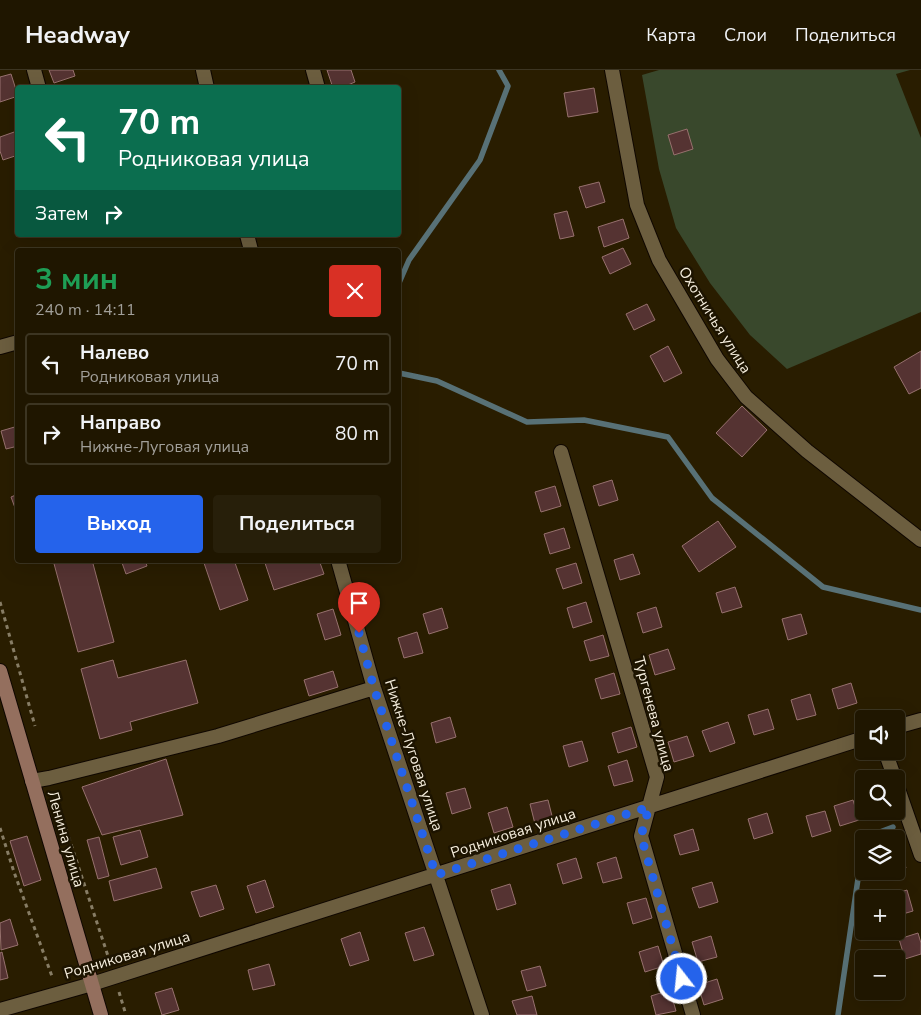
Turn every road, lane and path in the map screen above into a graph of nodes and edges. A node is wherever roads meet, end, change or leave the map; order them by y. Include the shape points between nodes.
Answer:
1 (34, 70) edge
2 (203, 70) edge
3 (313, 70) edge
4 (612, 70) edge
5 (38, 85) edge
6 (206, 85) edge
7 (317, 85) edge
8 (15, 343) edge
9 (0, 347) edge
10 (561, 452) dead end
11 (921, 540) edge
12 (339, 563) edge
13 (0, 602) edge
14 (0, 671) edge
15 (374, 688) junction
16 (921, 720) edge
17 (905, 725) edge
18 (36, 732) dead end
19 (855, 741) edge
20 (49, 778) junction
21 (32, 781) junction
22 (649, 807) junction
23 (905, 808) edge
24 (0, 828) edge
25 (921, 855) edge
26 (436, 875) junction
27 (115, 977) junction
28 (92, 984) junction
29 (59, 994) junction
30 (0, 1010) edge
31 (101, 1015) edge
32 (126, 1015) edge
33 (482, 1015) edge
34 (692, 1015) edge

1 - 5 street
2 - 6 street
3 - 7 street
4 - 11 street, Охотничья улица via 637,205 659,260 717,359 746,397 800,445
8 - 9 street
10 - 22 street, Тургенева улица via 658,777
12 - 15 street, Нижне-Луговая улица
13 - 18 path
14 - 21 main road, Ленина улица
15 - 20 street via 218,736
15 - 26 street, Нижне-Луговая улица
16 - 17 street
19 - 22 street, Родниковая улица
20 - 21 street
20 - 27 path
21 - 28 main road, Ленина улица
22 - 26 street, Родниковая улица
22 - 34 street, Тургенева улица via 641,836
23 - 25 street
24 - 29 path
26 - 27 street, Родниковая улица
26 - 33 street, Нижне-Луговая улица
27 - 28 street, Родниковая улица
27 - 32 path
28 - 29 street, Родниковая улица
28 - 31 main road, Ленина улица
29 - 30 street, Родниковая улица

